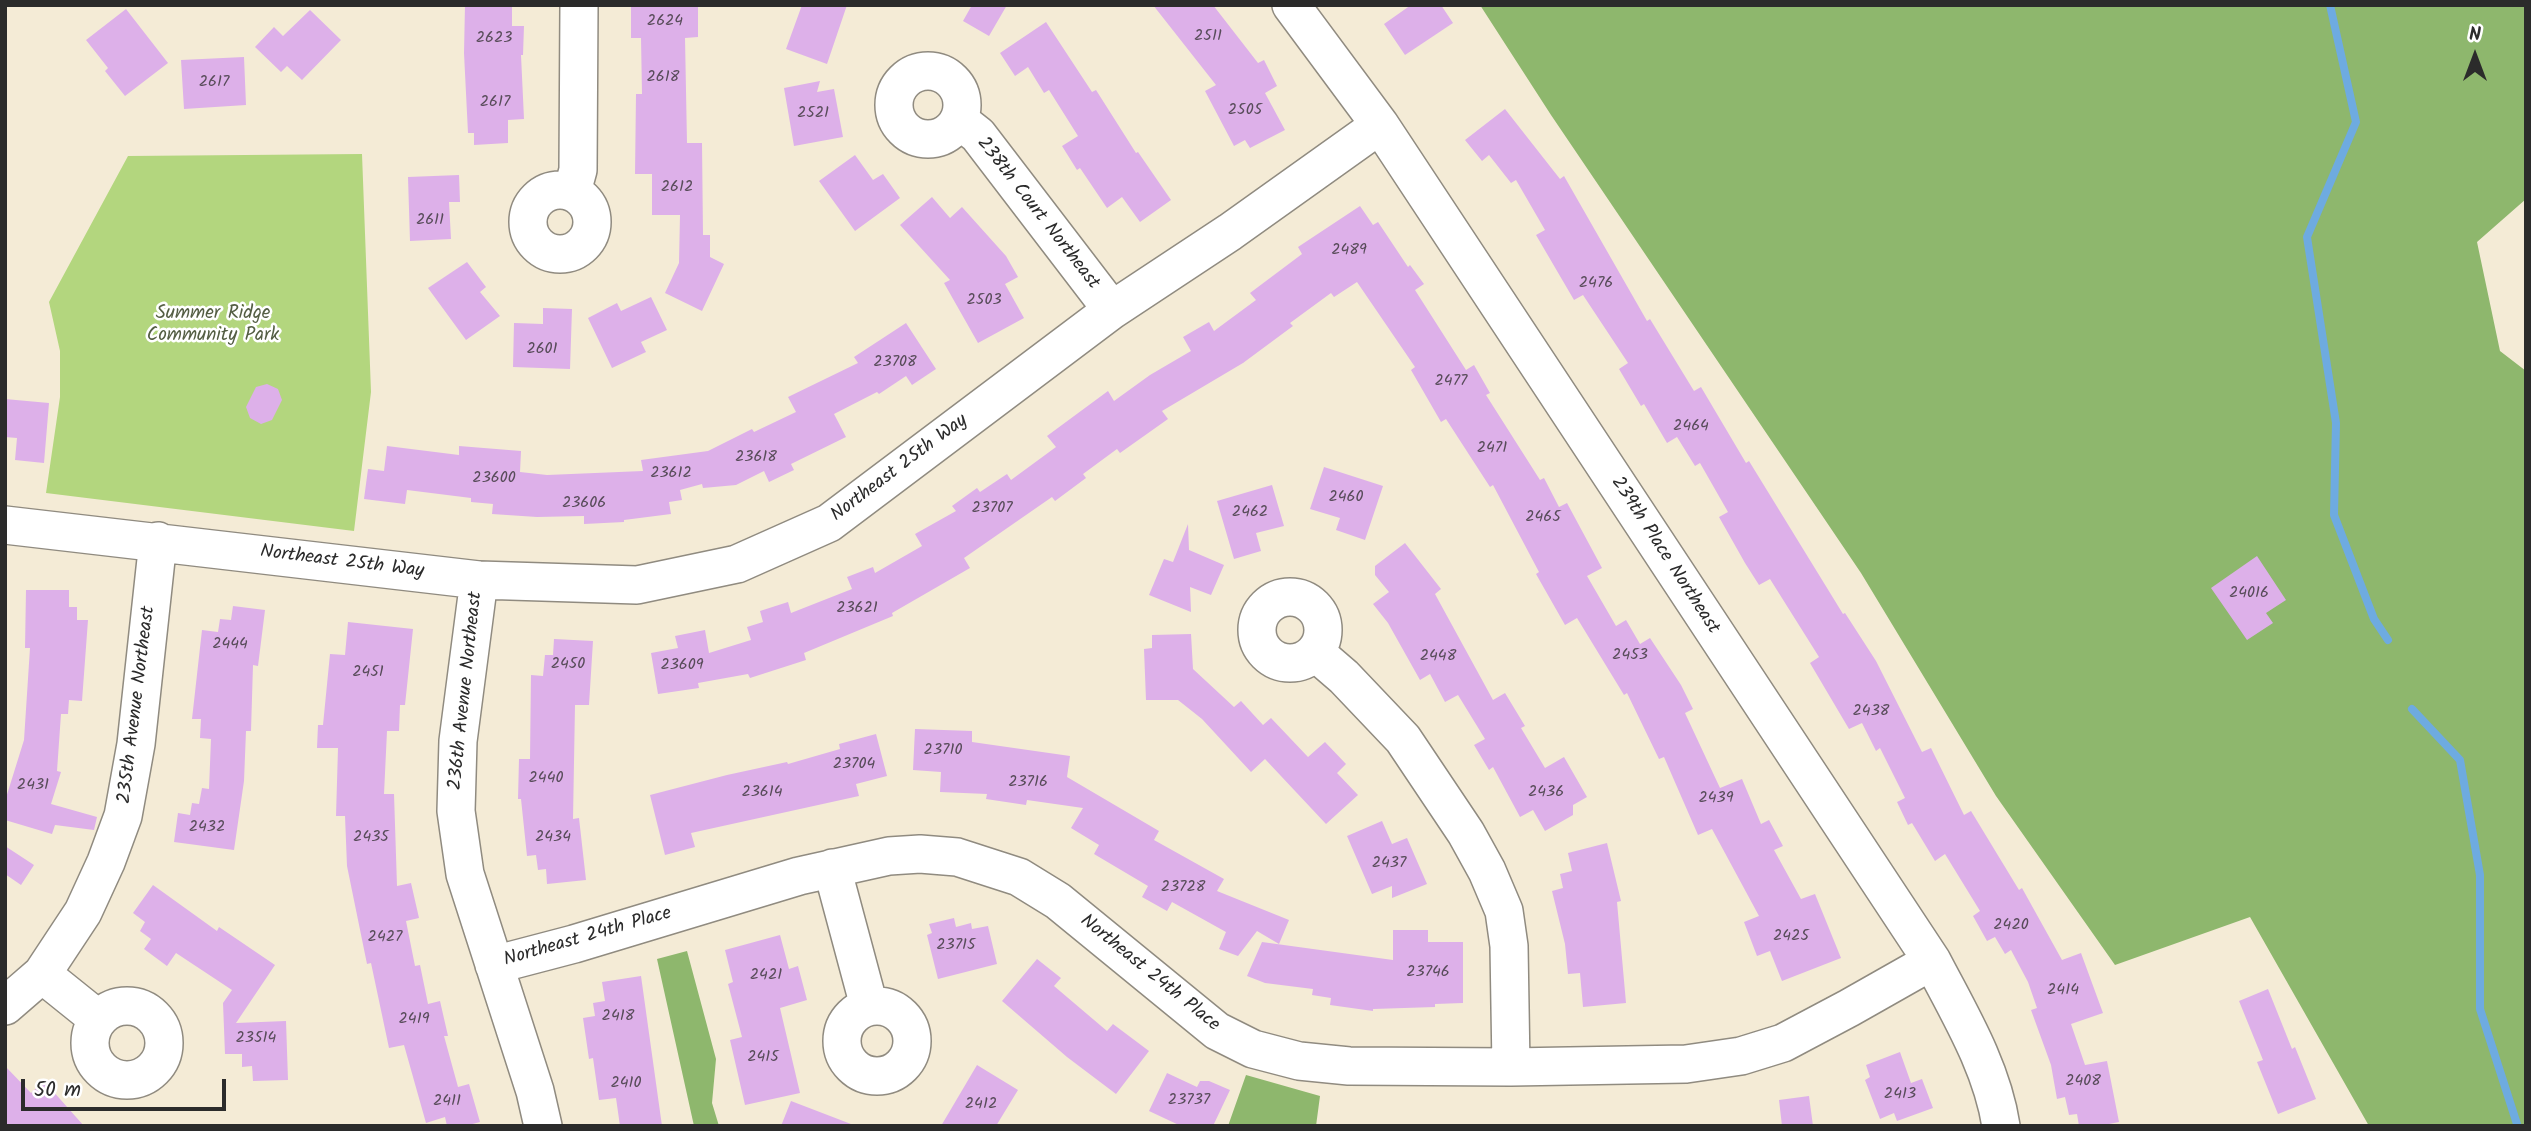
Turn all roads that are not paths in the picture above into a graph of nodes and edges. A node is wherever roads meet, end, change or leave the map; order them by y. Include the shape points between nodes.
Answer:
1 (579, 5) edge
2 (1291, 5) edge
3 (959, 120) dead end
4 (1380, 125) junction
5 (572, 192) dead end
6 (1112, 310) junction
7 (5, 525) edge
8 (158, 541) junction
9 (479, 580) junction
10 (1315, 652) dead end
11 (832, 868) junction
12 (1931, 961) junction
13 (494, 965) junction
14 (42, 974) junction
15 (5, 1006) edge
16 (869, 1006) dead end
17 (98, 1019) dead end
18 (1511, 1067) junction
19 (543, 1126) edge
20 (2001, 1126) edge

1 - 5 street via 578,170
2 - 4 street, 239th Place Northeast
3 - 6 street, 238th Court Northeast via 978,135
4 - 6 street, Northeast 25th Way
4 - 12 street, 239th Place Northeast
6 - 9 street, Northeast 25th Way via 829,523 737,564 637,584
7 - 8 street, Northeast 25th Way
8 - 9 street, Northeast 25th Way
8 - 14 street, 235th Avenue Northeast via 123,816 83,912
9 - 13 street, 236th Avenue Northeast via 458,741 456,811 465,874
10 - 18 street via 1403,739 1487,871 1504,911 1509,946
11 - 13 street, Northeast 24th Place
11 - 16 street
11 - 18 street, Northeast 24th Place via 920,854 957,857 1019,877 1058,901 1217,1031 1253,1049 1298,1061 1349,1066
12 - 18 street, Northeast 24th Place via 1783,1043 1741,1055 1686,1064
12 - 20 street, 239th Place Northeast via 1985,1067
13 - 19 street, 236th Avenue Northeast
14 - 15 street
14 - 17 street

